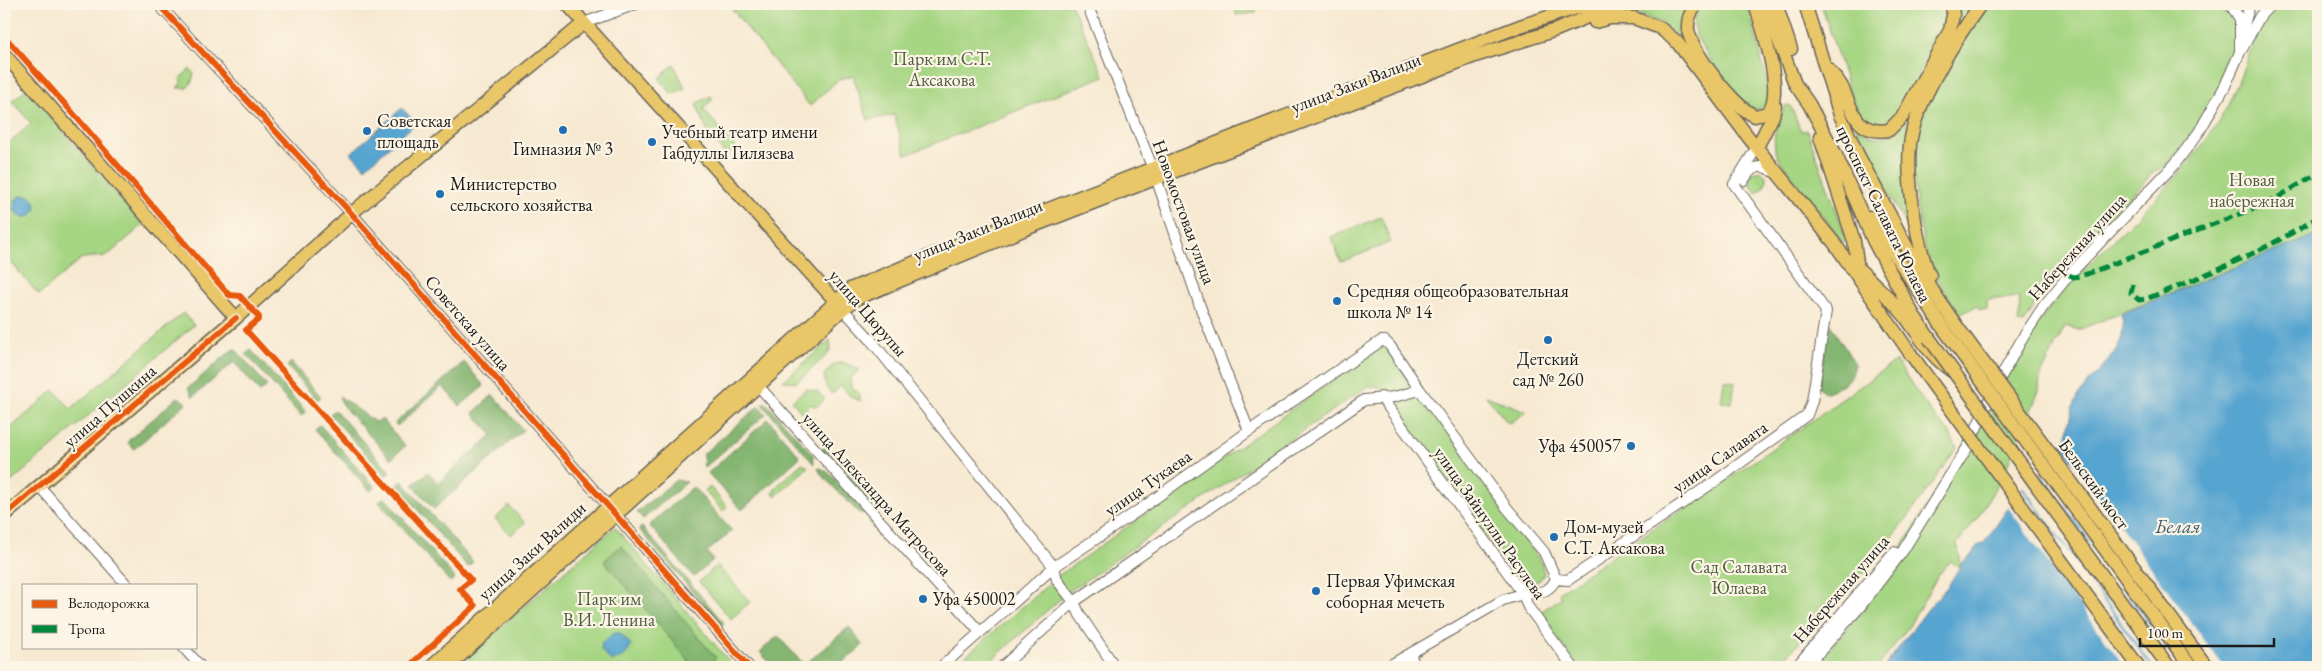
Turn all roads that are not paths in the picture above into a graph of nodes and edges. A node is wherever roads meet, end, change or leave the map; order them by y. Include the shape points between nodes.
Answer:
1 (158, 4) edge
2 (567, 4) edge
3 (636, 4) edge
4 (1088, 4) edge
5 (1589, 4) edge
6 (1628, 4) edge
7 (1697, 4) edge
8 (1755, 4) edge
9 (1765, 4) edge
10 (1776, 4) edge
11 (1805, 4) edge
12 (1952, 4) edge
13 (1981, 4) edge
14 (2230, 4) edge
15 (2250, 4) edge
16 (2272, 4) edge
17 (584, 24) junction
18 (1556, 30) junction
19 (2241, 40) junction
20 (2240, 52) junction
21 (4, 54) edge
22 (1826, 67) junction
23 (1775, 96) junction
24 (1810, 104) junction
25 (1769, 123) junction
26 (1757, 147) junction
27 (1835, 153) junction
28 (1772, 163) junction
29 (1154, 174) junction
30 (1793, 190) junction
31 (1742, 194) junction
32 (352, 214) junction
33 (1858, 274) junction
34 (1941, 301) junction
35 (839, 305) junction
36 (236, 318) junction
37 (1948, 324) junction
38 (1926, 340) junction
39 (1386, 342) joint
40 (754, 382) junction
41 (1420, 390) junction
42 (1381, 397) junction
43 (1249, 431) junction
44 (39, 486) junction
45 (612, 511) junction
46 (4, 516) edge
47 (1912, 533) junction
48 (1054, 567) junction
49 (1556, 579) junction
50 (126, 584) edge
51 (1523, 594) junction
52 (1074, 602) junction
53 (980, 632) junction
54 (184, 648) edge
55 (1410, 655) junction
56 (201, 667) edge
57 (430, 667) edge
58 (448, 667) edge
59 (749, 667) edge
60 (941, 667) edge
61 (1002, 667) edge
62 (1115, 667) edge
63 (1387, 667) edge
64 (1408, 667) edge
65 (1573, 667) edge
66 (1796, 667) edge
67 (1806, 667) edge
68 (2138, 667) edge
69 (2169, 667) edge
70 (2191, 667) edge
71 (2207, 667) edge

1 - 32 street, Советская улица
2 - 17 main road, улица Цюрупы
3 - 17 street, улица Пушкина
4 - 29 street, Новомостовая улица
5 - 29 main road, улица Заки Валиди via 1520,26
6 - 18 main road, улица Заки Валиди
7 - 23 main road via 1688,21 1692,42 1738,105 1746,112 1762,116 1770,110
8 - 23 main road via 1770,60
9 - 24 main road via 1795,84
10 - 24 main road
11 - 22 main road
12 - 22 main road via 1954,15 1950,30 1903,116 1889,130 1873,130 1858,122 1841,85
13 - 34 main road via 1921,107 1910,138 1917,235
14 - 19 street via 2240,19
15 - 19 street
16 - 20 street via 2254,26
17 - 32 main road, улица Пушкина
17 - 35 main road, улица Цюрупы
18 - 26 main road via 1610,18 1634,18 1660,28 1683,48
18 - 29 main road, улица Заки Валиди via 1478,55
19 - 20 street, Набережная улица
20 - 47 street, Набережная улица via 2212,111 2190,147 2069,275 2043,307 1996,386 1969,444
21 - 36 main road
22 - 34 main road via 1840,115 1866,174 1919,270
23 - 25 main road via 1775,110
24 - 27 main road, проспект Салавата Юлаева
24 - 33 main road via 1854,241
25 - 26 main road
25 - 28 main road via 1768,146
26 - 28 main road
26 - 31 street, улица Салавата via 1734,184
27 - 37 main road via 1881,236
27 - 38 main road, проспект Салавата Юлаева via 1874,242
28 - 30 main road
29 - 35 main road, улица Заки Валиди
29 - 43 street, Новомостовая улица via 1201,309
30 - 31 street via 1771,170 1760,166 1747,175
30 - 33 main road
31 - 49 street, улица Салавата via 1826,310 1807,415 1568,580
32 - 36 main road, улица Пушкина
32 - 45 street, Советская улица
33 - 38 main road via 1889,298
33 - 68 main road, bridge via 1910,352
34 - 37 main road
35 - 40 main road, улица Заки Валиди
35 - 48 street, улица Цюрупы
36 - 44 main road, улица Пушкина
37 - 70 main road, Бельский мост, bridge
37 - 71 main road, Бельский мост, bridge
38 - 69 main road, bridge via 1954,372
39 - 41 street, улица Зайнуллы Расулева
39 - 43 street, улица Тукаева via 1374,345
40 - 45 main road, улица Заки Валиди
40 - 53 street, улица Александра Матросова
41 - 42 street
41 - 49 street, улица Зайнуллы Расулева via 1507,508 1544,552
42 - 51 street, улица Зайнуллы Расулева
42 - 52 street via 1364,400
43 - 48 street, улица Тукаева
44 - 46 main road, улица Пушкина
44 - 50 street
45 - 57 main road, улица Заки Валиди
45 - 58 main road, улица Заки Валиди
45 - 59 street, Советская улица
47 - 66 street, Набережная улица
47 - 67 street, Набережная улица via 1887,572
48 - 52 street, улица Цюрупы via 1057,580
48 - 53 street, улица Тукаева
49 - 51 street, улица Салавата via 1542,593
51 - 55 street, улица Салавата via 1488,608
51 - 65 street, улица Зайнуллы Расулева via 1528,607
52 - 61 street
52 - 62 street, улица Цюрупы
53 - 60 street, улица Тукаева
54 - 56 street
55 - 63 street, улица Салавата
55 - 64 street via 1414,663

